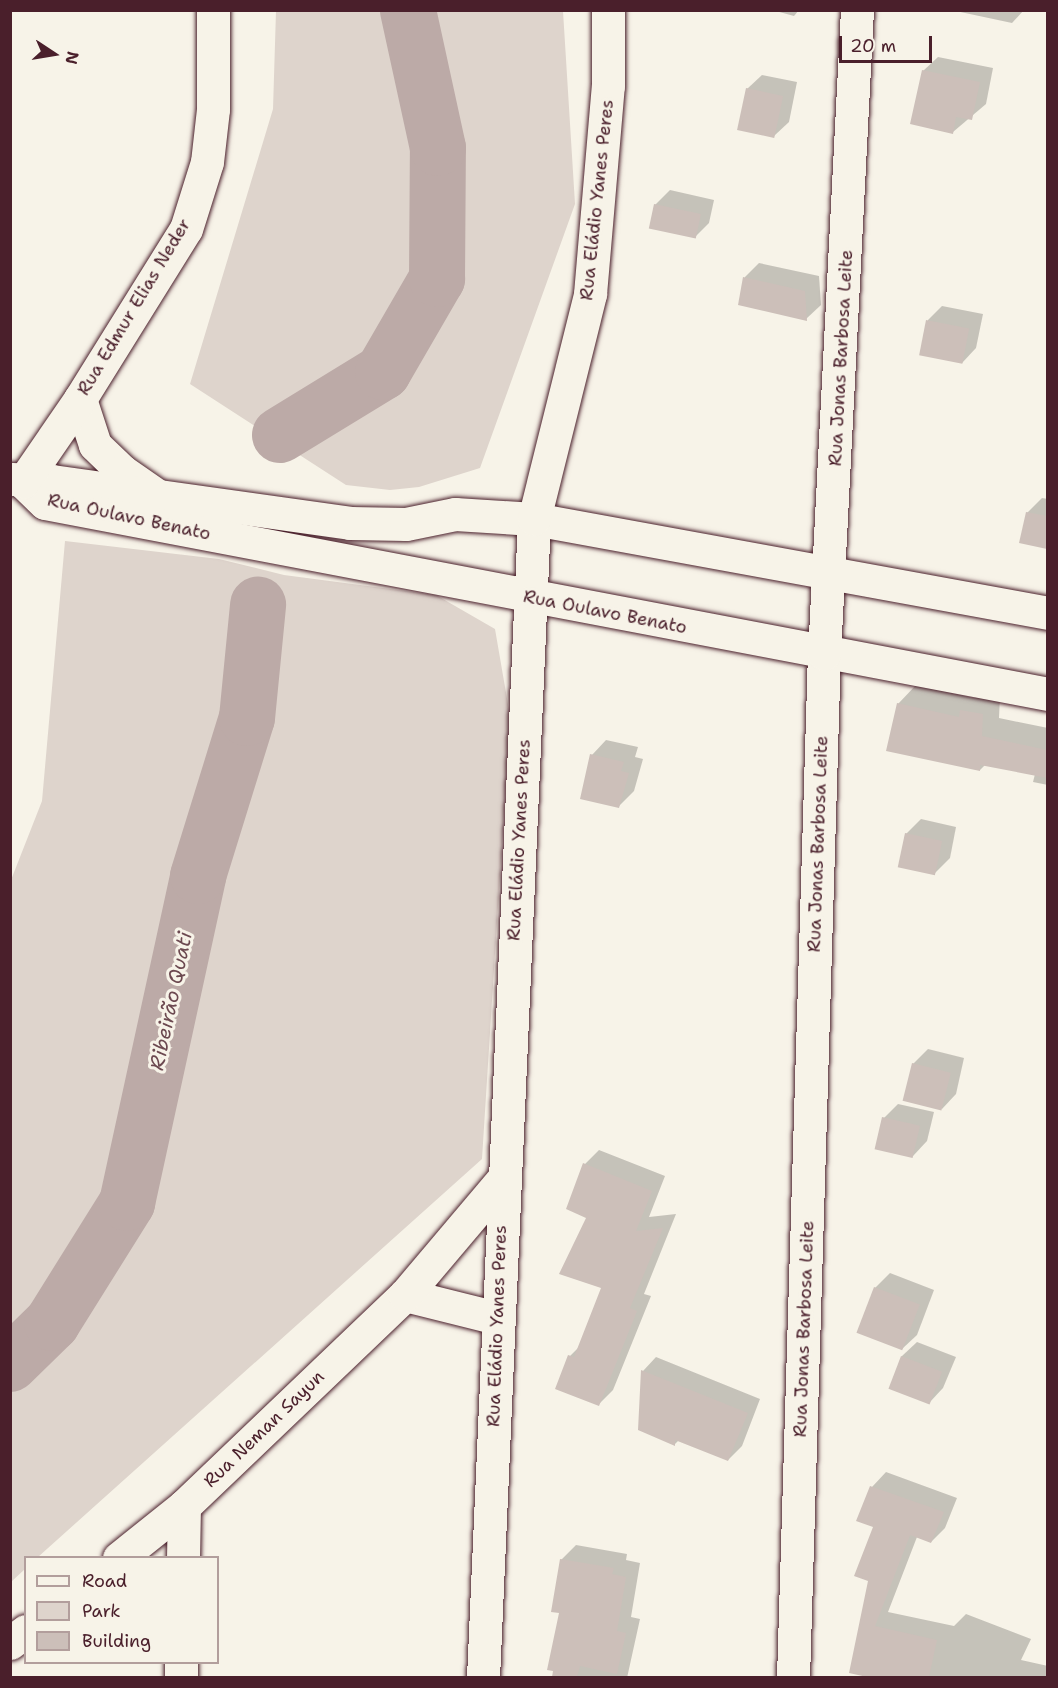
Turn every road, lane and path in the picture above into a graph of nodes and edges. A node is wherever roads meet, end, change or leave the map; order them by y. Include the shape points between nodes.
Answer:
1 (213, 10) edge
2 (608, 10) edge
3 (857, 10) edge
4 (80, 399) junction
5 (17, 480) edge
6 (159, 496) junction
7 (534, 519) junction
8 (831, 574) junction
9 (531, 598) junction
10 (1047, 613) edge
11 (824, 654) junction
12 (1047, 694) edge
13 (504, 1178) junction
14 (405, 1295) junction
15 (497, 1318) junction
16 (184, 1506) junction
17 (120, 1556) edge
18 (183, 1556) edge
19 (24, 1632) edge
20 (10, 1643) edge
21 (483, 1677) edge
22 (793, 1677) edge

1 - 4 street, Rua Edmur Elias Neder via 213,108 207,162 186,229
2 - 7 street, Rua Eládio Yanes Peres via 608,86 590,294
3 - 8 street, Rua Jonas Barbosa Leite
4 - 5 street, Rua Edmur Elias Neder
4 - 6 street via 95,445 122,471
5 - 6 street, Rua Oulavo Benato
5 - 9 street, Rua Oulavo Benato via 45,503
6 - 7 street, Rua Oulavo Benato via 350,523 406,524 455,514
7 - 8 street, Rua Oulavo Benato
7 - 9 street, Rua Eládio Yanes Peres
8 - 10 street, Rua Oulavo Benato
8 - 11 street, Rua Jonas Barbosa Leite
9 - 11 street, Rua Oulavo Benato
9 - 13 street, Rua Eládio Yanes Peres
11 - 12 street, Rua Oulavo Benato
11 - 22 street, Rua Jonas Barbosa Leite
13 - 14 street, Rua Neman Sayun
13 - 15 street, Rua Eládio Yanes Peres
14 - 15 street
14 - 16 street, Rua Neman Sayun
15 - 21 street, Rua Eládio Yanes Peres
16 - 17 street, Rua Neman Sayun
16 - 18 street
19 - 20 street

